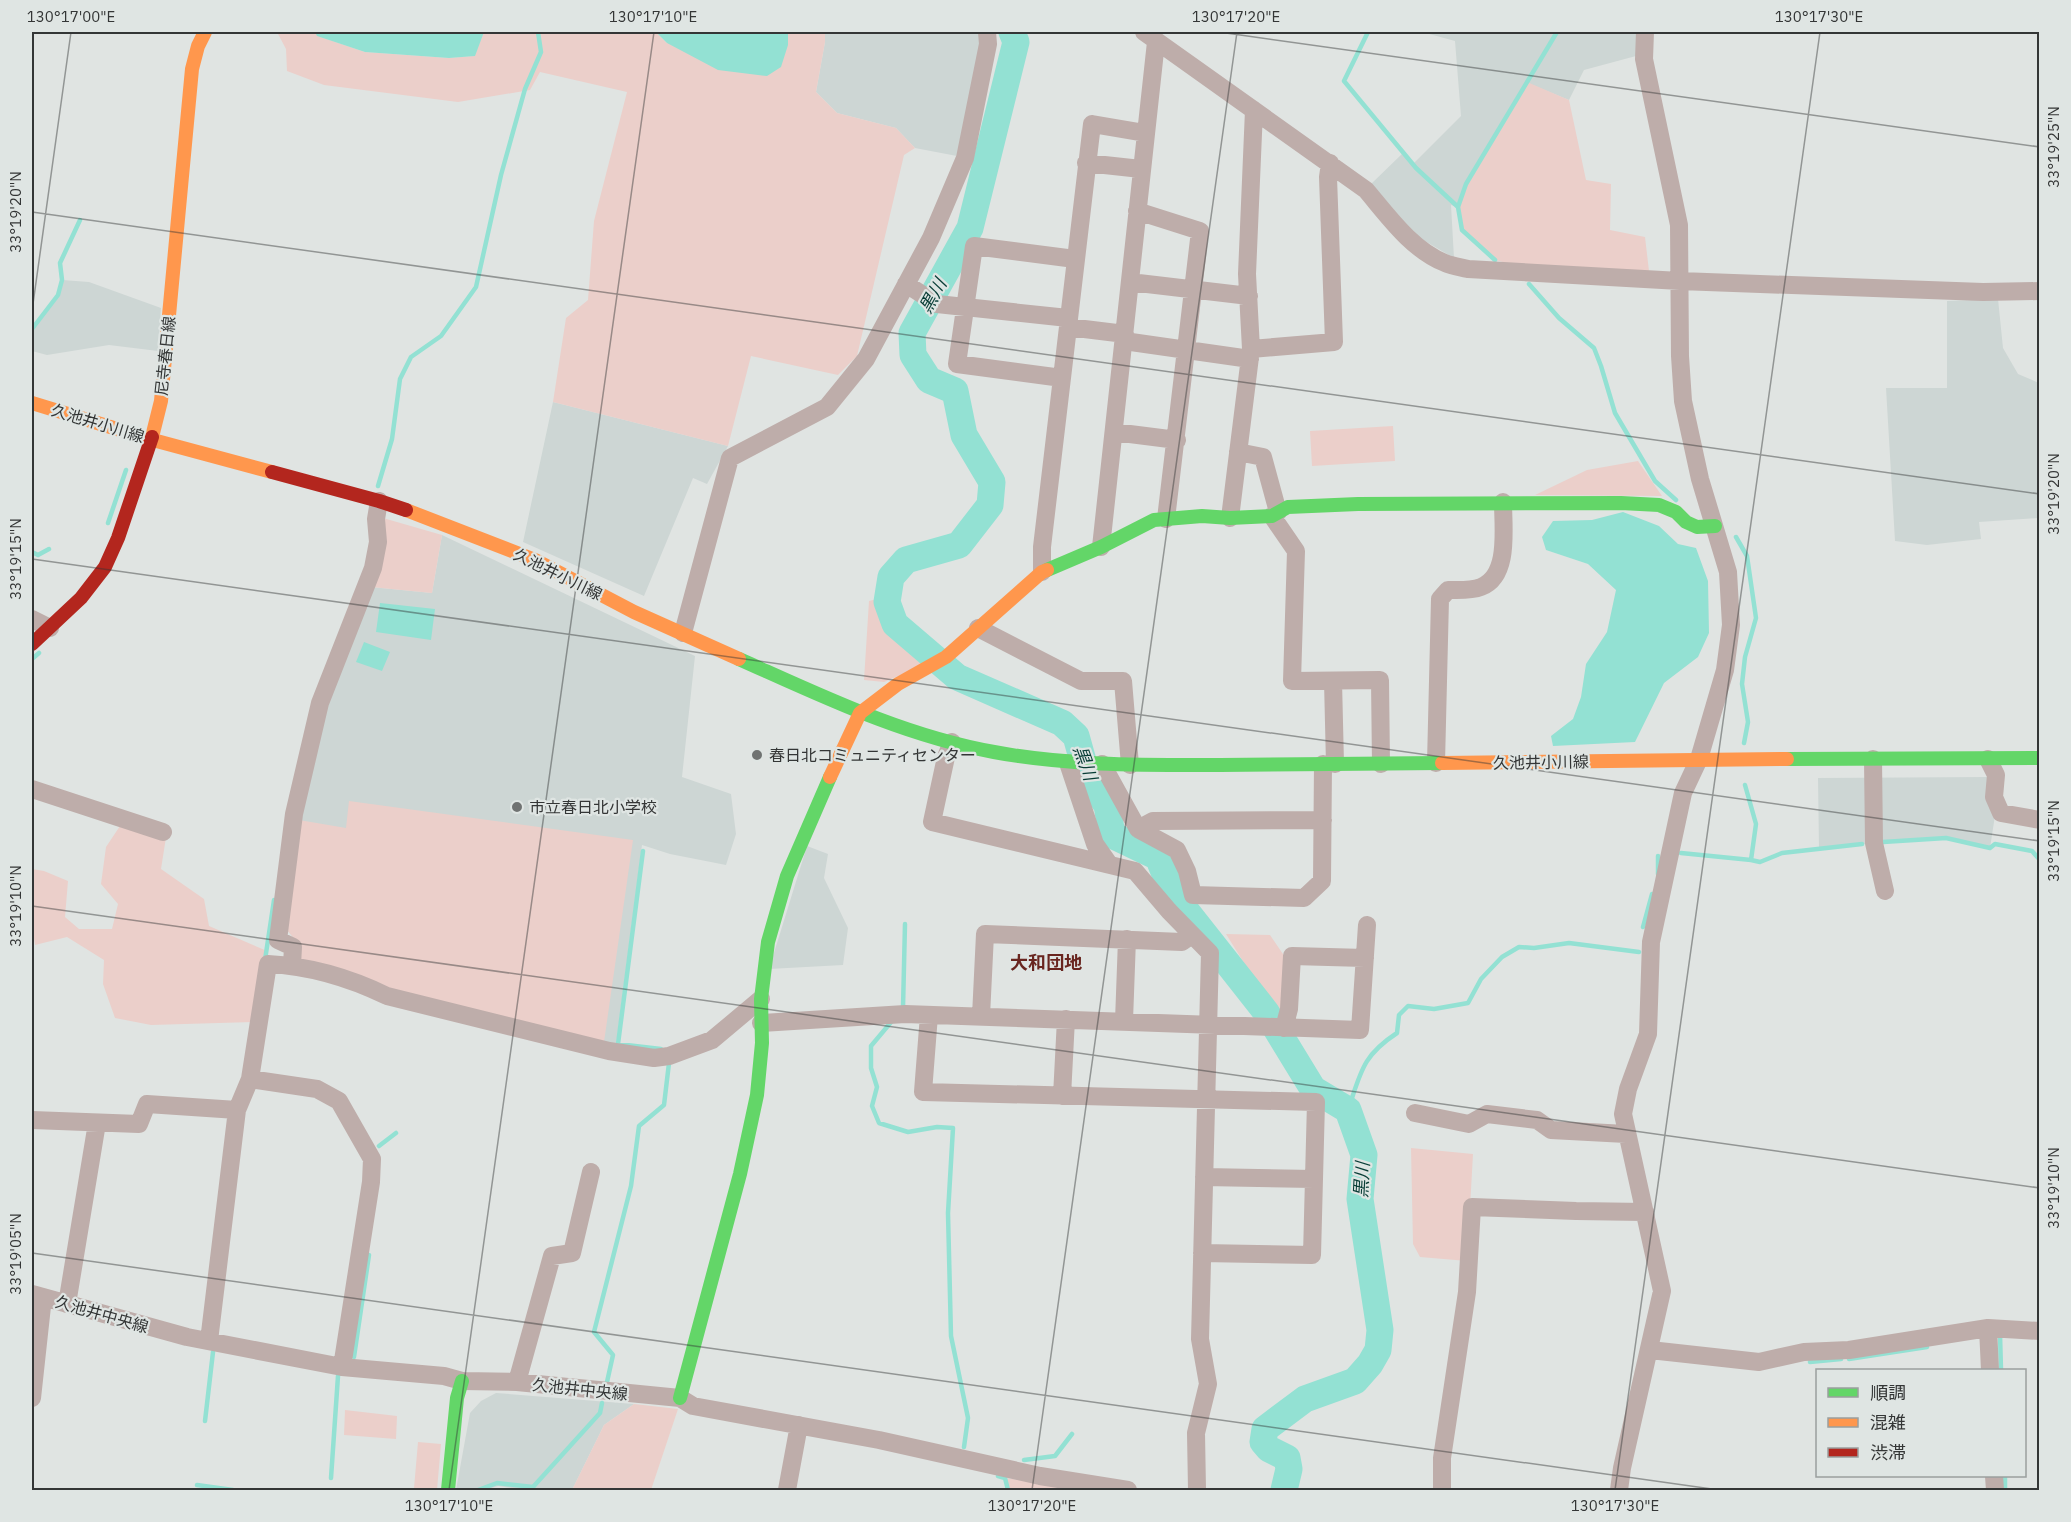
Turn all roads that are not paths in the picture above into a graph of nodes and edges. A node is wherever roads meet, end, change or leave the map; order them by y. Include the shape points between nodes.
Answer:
1 (205, 32) edge
2 (987, 32) edge
3 (1644, 32) edge
4 (1150, 37) edge
5 (1254, 111) junction
6 (1145, 134) junction
7 (1086, 163) junction
8 (1330, 163) junction
9 (1141, 169) junction
10 (1137, 211) junction
11 (1075, 259) junction
12 (1680, 281) junction
13 (1130, 282) junction
14 (906, 284) junction
15 (1193, 289) junction
16 (2040, 291) edge
17 (1249, 296) junction
18 (965, 305) junction
19 (1068, 323) junction
20 (1124, 338) junction
21 (1187, 350) junction
22 (1251, 354) junction
23 (1062, 378) junction
24 (32, 403) edge
25 (1114, 432) junction
26 (153, 440) junction
27 (1177, 440) junction
28 (1238, 452) junction
29 (379, 501) junction
30 (1503, 502) junction
31 (1275, 514) junction
32 (1230, 518) junction
33 (1166, 519) junction
34 (1715, 526) junction
35 (1101, 547) junction
36 (1042, 572) junction
37 (32, 619) edge
38 (50, 628) junction
39 (978, 628) junction
40 (683, 633) junction
41 (32, 644) edge
42 (1334, 681) junction
43 (860, 713) junction
44 (952, 742) junction
45 (2040, 758) edge
46 (1699, 759) junction
47 (1873, 759) junction
48 (1988, 759) junction
49 (1072, 763) junction
50 (1098, 764) junction
51 (1329, 764) junction
52 (1381, 764) junction
53 (1436, 764) junction
54 (1130, 765) junction
55 (32, 789) edge
56 (1323, 820) junction
57 (2040, 820) edge
58 (1138, 829) junction
59 (163, 832) dead end
60 (1108, 864) junction
61 (1885, 891) dead end
62 (1368, 925) dead end
63 (1192, 935) junction
64 (1127, 939) junction
65 (1365, 958) junction
66 (292, 965) junction
67 (761, 999) junction
68 (929, 1015) junction
69 (981, 1017) junction
70 (1066, 1019) junction
71 (1124, 1021) junction
72 (760, 1023) junction
73 (1288, 1025) junction
74 (1208, 1026) junction
75 (250, 1079) junction
76 (1062, 1096) junction
77 (1206, 1099) junction
78 (237, 1110) junction
79 (1415, 1113) dead end
80 (32, 1120) edge
81 (97, 1123) junction
82 (1626, 1134) junction
83 (591, 1172) dead end
84 (1204, 1177) junction
85 (1314, 1179) junction
86 (1645, 1212) junction
87 (1202, 1253) junction
88 (37, 1296) edge
89 (67, 1304) junction
90 (2040, 1331) edge
91 (1988, 1334) junction
92 (209, 1341) junction
93 (1650, 1350) junction
94 (342, 1367) junction
95 (1990, 1369) edge
96 (462, 1381) junction
97 (517, 1382) junction
98 (32, 1398) edge
99 (680, 1398) junction
100 (799, 1425) junction
101 (1044, 1483) edge
102 (448, 1491) edge
103 (787, 1491) edge
104 (1128, 1491) edge
105 (1197, 1491) edge
106 (1442, 1491) edge
107 (1619, 1491) edge

1 - 26 street, 尼寺春日線 via 192,69 161,400
2 - 14 street via 988,44 965,158 931,238
3 - 12 street via 1644,59 1679,225
4 - 5 street
4 - 6 street
5 - 8 street
5 - 17 street
6 - 7 street via 1092,124
6 - 9 street
7 - 9 street
7 - 11 street
8 - 12 street via 1366,190 1419,247 1444,263 1468,269
8 - 22 street via 1334,342
9 - 10 street
10 - 13 street
10 - 15 street via 1200,231
11 - 18 street via 974,246
11 - 19 street
12 - 16 street
12 - 34 street via 1683,400
13 - 15 street
13 - 20 street
14 - 18 street via 930,299
14 - 40 street via 866,359 827,407 730,458
15 - 17 street
15 - 21 street
17 - 22 street
18 - 19 street
18 - 23 street via 957,364
19 - 20 street
19 - 23 street
20 - 21 street
20 - 25 street
21 - 22 street
21 - 27 street
22 - 28 street
23 - 36 street
24 - 26 street, 久池井小川線
25 - 27 street
25 - 35 street
26 - 29 street, 久池井小川線
26 - 38 street, 尼寺春日線 via 105,567
27 - 33 street
28 - 31 street via 1263,456
28 - 32 street
29 - 40 street, 久池井小川線 via 536,560
29 - 66 street via 373,568 320,703 294,814 278,940 293,946
30 - 31 street via 1288,507
30 - 34 street via 1659,505 1697,527
30 - 53 street via 1501,564 1497,574 1480,587 1448,590 1440,599
31 - 32 street
31 - 42 street via 1296,551 1292,681
32 - 33 street
33 - 35 street via 1154,520
34 - 46 street via 1728,572 1731,625 1725,670
35 - 36 street
36 - 39 street
37 - 38 street
38 - 41 street, 尼寺春日線
39 - 43 street via 946,657 897,684
39 - 54 street via 1081,681 1123,681
40 - 43 street, 久池井小川線
42 - 51 street
42 - 52 street via 1380,680
43 - 44 street, 久池井小川線
43 - 67 street via 788,876 768,942
44 - 49 street, 久池井小川線
44 - 60 street via 932,822
45 - 48 street, 久池井小川線
46 - 47 street, 久池井小川線
46 - 53 street, 久池井小川線
46 - 82 street via 1683,794 1651,942 1648,1034 1628,1089 1623,1114
47 - 48 street, 久池井小川線
47 - 61 street via 1874,843
48 - 57 street via 1996,775 1994,797 2001,813
49 - 50 street, 久池井小川線
49 - 60 street via 1095,844
50 - 54 street, 久池井小川線
50 - 58 street
51 - 52 street, 久池井小川線
51 - 54 street, 久池井小川線
51 - 56 street
52 - 53 street, 久池井小川線
55 - 59 street
56 - 58 street via 1153,821
56 - 58 street via 1322,881 1304,898 1193,895 1177,850
60 - 63 street via 1136,871
62 - 65 street
63 - 64 street via 1182,942
63 - 74 street via 1210,953
64 - 69 street via 985,934
64 - 71 street
65 - 73 street via 1292,956
65 - 73 street via 1360,1030
66 - 67 street via 359,982 387,996 609,1051 654,1058 712,1040
66 - 75 street via 268,964
67 - 72 street
68 - 69 street
68 - 72 street
68 - 76 street via 923,1092
69 - 70 street
70 - 71 street
70 - 76 street
71 - 74 street
72 - 99 street via 757,1095 746,1151
73 - 74 street
74 - 77 street
75 - 78 street
75 - 94 street via 317,1089 339,1101 372,1159
76 - 77 street
77 - 84 street
77 - 85 street via 1316,1102
78 - 81 street via 147,1104 139,1124
78 - 92 street
79 - 82 street via 1469,1124 1487,1114 1537,1120 1551,1130
80 - 81 street
81 - 89 street
82 - 86 street
83 - 97 street via 572,1253 552,1256
84 - 85 street
84 - 87 street
85 - 87 street via 1312,1255
86 - 93 street via 1662,1291
86 - 106 street via 1472,1207 1467,1292 1442,1458
87 - 105 street via 1200,1339 1208,1384 1197,1433
88 - 89 street, 久池井中央線
88 - 98 street
89 - 92 street, 久池井中央線
90 - 91 street
91 - 93 street via 1804,1352 1759,1362
91 - 95 street
92 - 94 street, 久池井中央線
93 - 107 street
94 - 96 street, 久池井中央線
96 - 97 street, 久池井中央線
96 - 102 street
97 - 99 street, 久池井中央線
99 - 100 street, 久池井中央線 via 693,1406
100 - 101 street, 久池井中央線 via 879,1440
100 - 103 street
101 - 104 street, 久池井中央線

